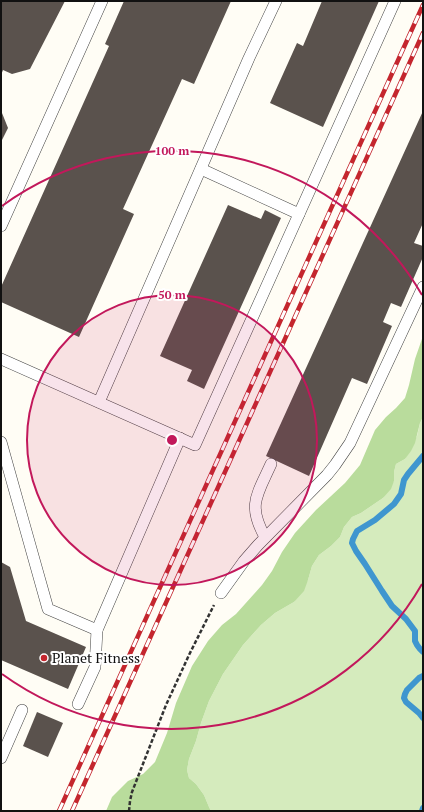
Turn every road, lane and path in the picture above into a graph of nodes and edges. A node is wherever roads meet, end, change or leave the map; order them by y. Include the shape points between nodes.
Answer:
1 (102, 1) edge
2 (276, 1) edge
3 (395, 1) edge
4 (200, 169) junction
5 (299, 214) junction
6 (1, 226) edge
7 (423, 287) edge
8 (1, 359) edge
9 (99, 402) junction
10 (180, 438) junction
11 (1, 442) edge
12 (271, 464) dead end
13 (266, 537) junction
14 (221, 593) joint
15 (97, 630) junction
16 (78, 704) dead end
17 (22, 710) dead end
18 (1, 758) edge
19 (129, 811) edge

1 - 6 lane
2 - 4 lane
3 - 5 lane
4 - 5 lane
4 - 9 lane
5 - 10 lane via 195,445
7 - 13 lane via 350,443 327,475
8 - 9 lane
9 - 10 lane
10 - 15 lane
11 - 15 lane via 48,609
12 - 13 lane via 255,505 256,517
13 - 14 lane via 244,561
14 - 19 path via 188,655 166,705 132,792
15 - 16 lane via 95,667
17 - 18 lane

